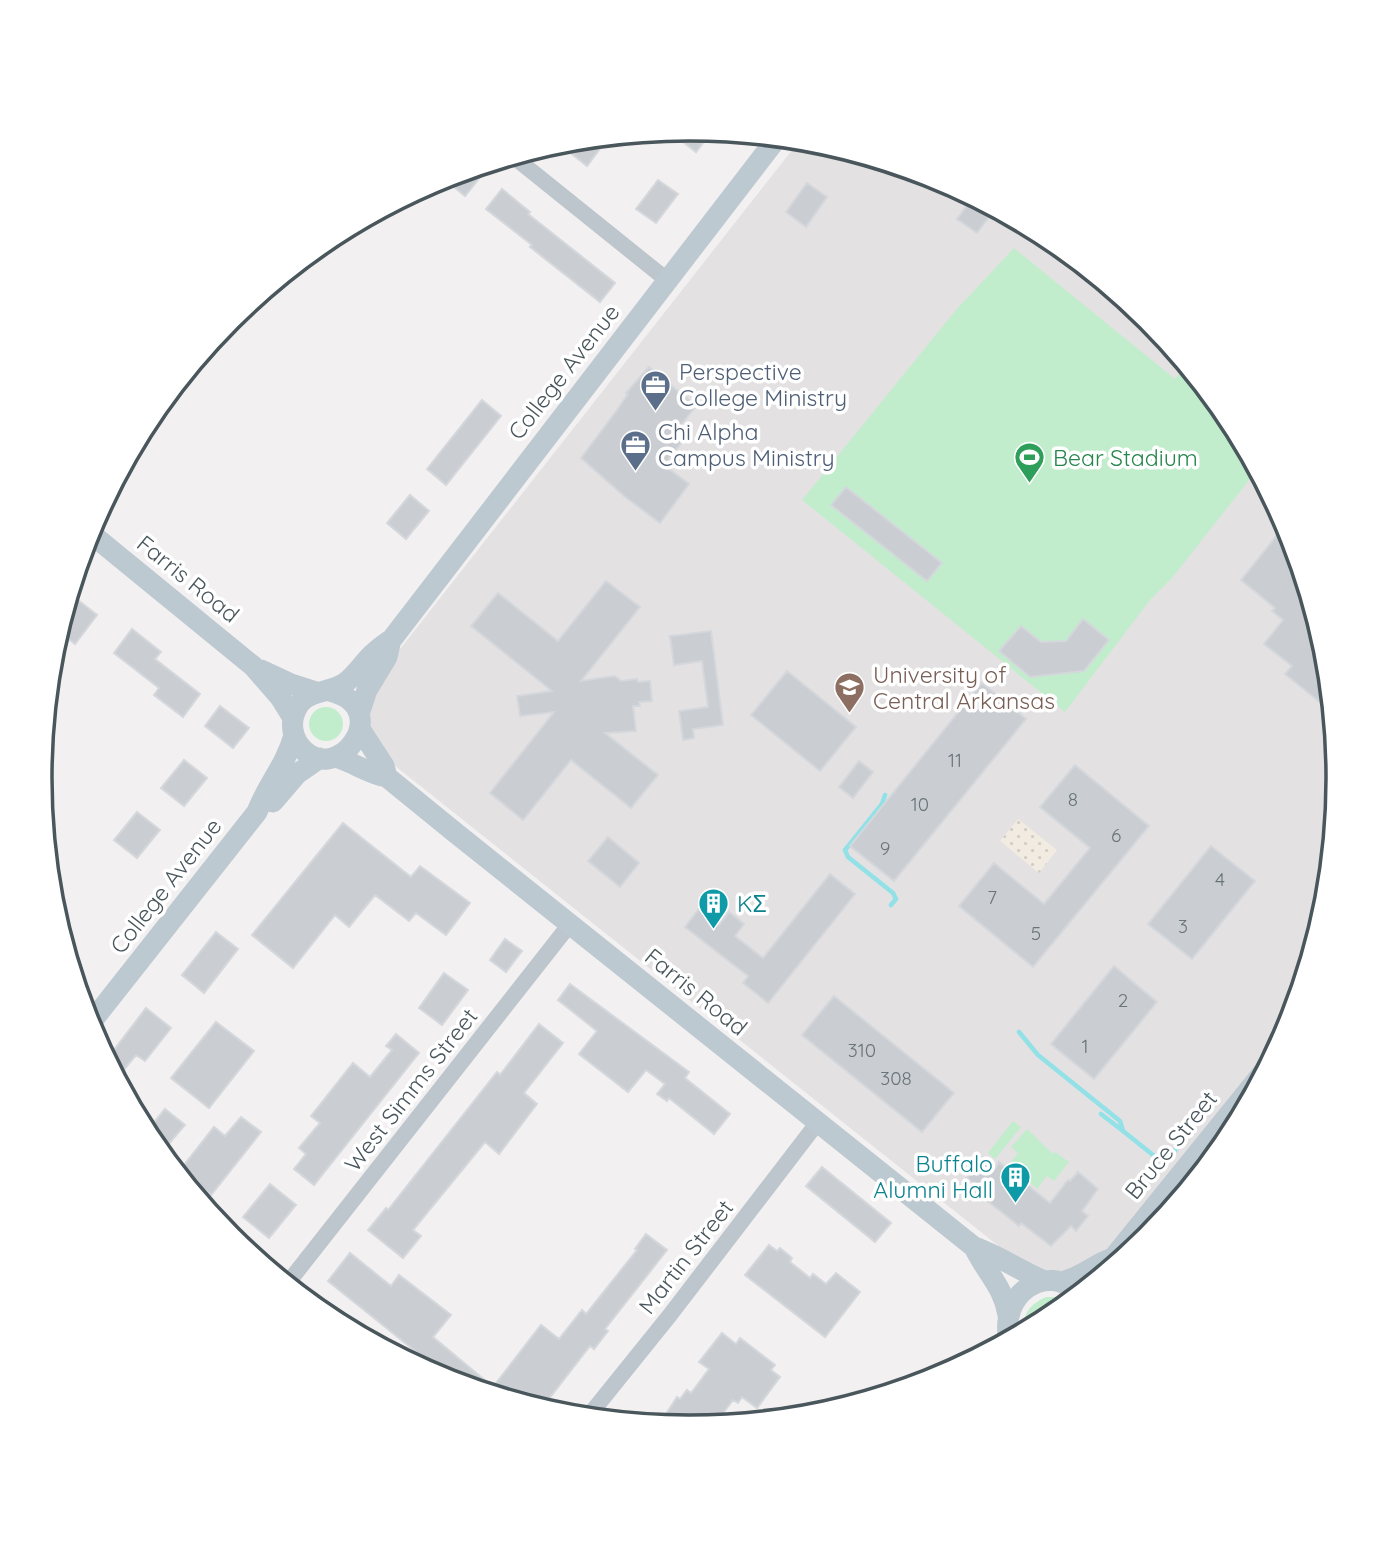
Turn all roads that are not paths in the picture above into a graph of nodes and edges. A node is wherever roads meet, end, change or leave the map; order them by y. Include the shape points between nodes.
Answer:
1 (770, 147) edge
2 (522, 164) edge
3 (667, 280) junction
4 (99, 540) edge
5 (392, 639) junction
6 (253, 667) junction
7 (323, 691) junction
8 (359, 721) junction
9 (293, 727) junction
10 (328, 757) junction
11 (387, 777) junction
12 (257, 812) junction
13 (570, 924) junction
14 (98, 1014) edge
15 (1231, 1113) edge
16 (818, 1122) junction
17 (1137, 1232) edge
18 (974, 1247) junction
19 (1104, 1262) edge
20 (293, 1277) edge
21 (1053, 1281) junction
22 (1071, 1288) edge
23 (1008, 1315) junction
24 (1009, 1330) edge
25 (595, 1408) edge

1 - 3 street, College Avenue
2 - 3 street
3 - 5 street, College Avenue
4 - 6 street, Farris Road
5 - 7 street, College Avenue via 355,674
5 - 8 street, College Avenue via 367,690
6 - 7 street, Farris Road via 291,684
6 - 9 street, Farris Road via 280,697
7 - 8 street via 348,698
7 - 9 street via 303,699
8 - 10 street via 349,750
8 - 11 street, Farris Road
9 - 10 street via 304,751
9 - 12 street, College Avenue via 285,762
10 - 11 street, Farris Road
10 - 12 street, College Avenue via 297,774 273,802
11 - 13 street, Farris Road
12 - 14 street, College Avenue
13 - 16 street, Farris Road
13 - 20 street, West Simms Street
15 - 17 street, Bruce Street
16 - 18 street, Farris Road
16 - 25 street, Martin Street
18 - 21 street, Farris Road
18 - 23 street, Farris Road via 1003,1292
19 - 21 street, Bruce Street via 1080,1277
21 - 22 street, Farris Road
21 - 23 street, Bruce Street via 1028,1287
23 - 24 street, Farris Road

